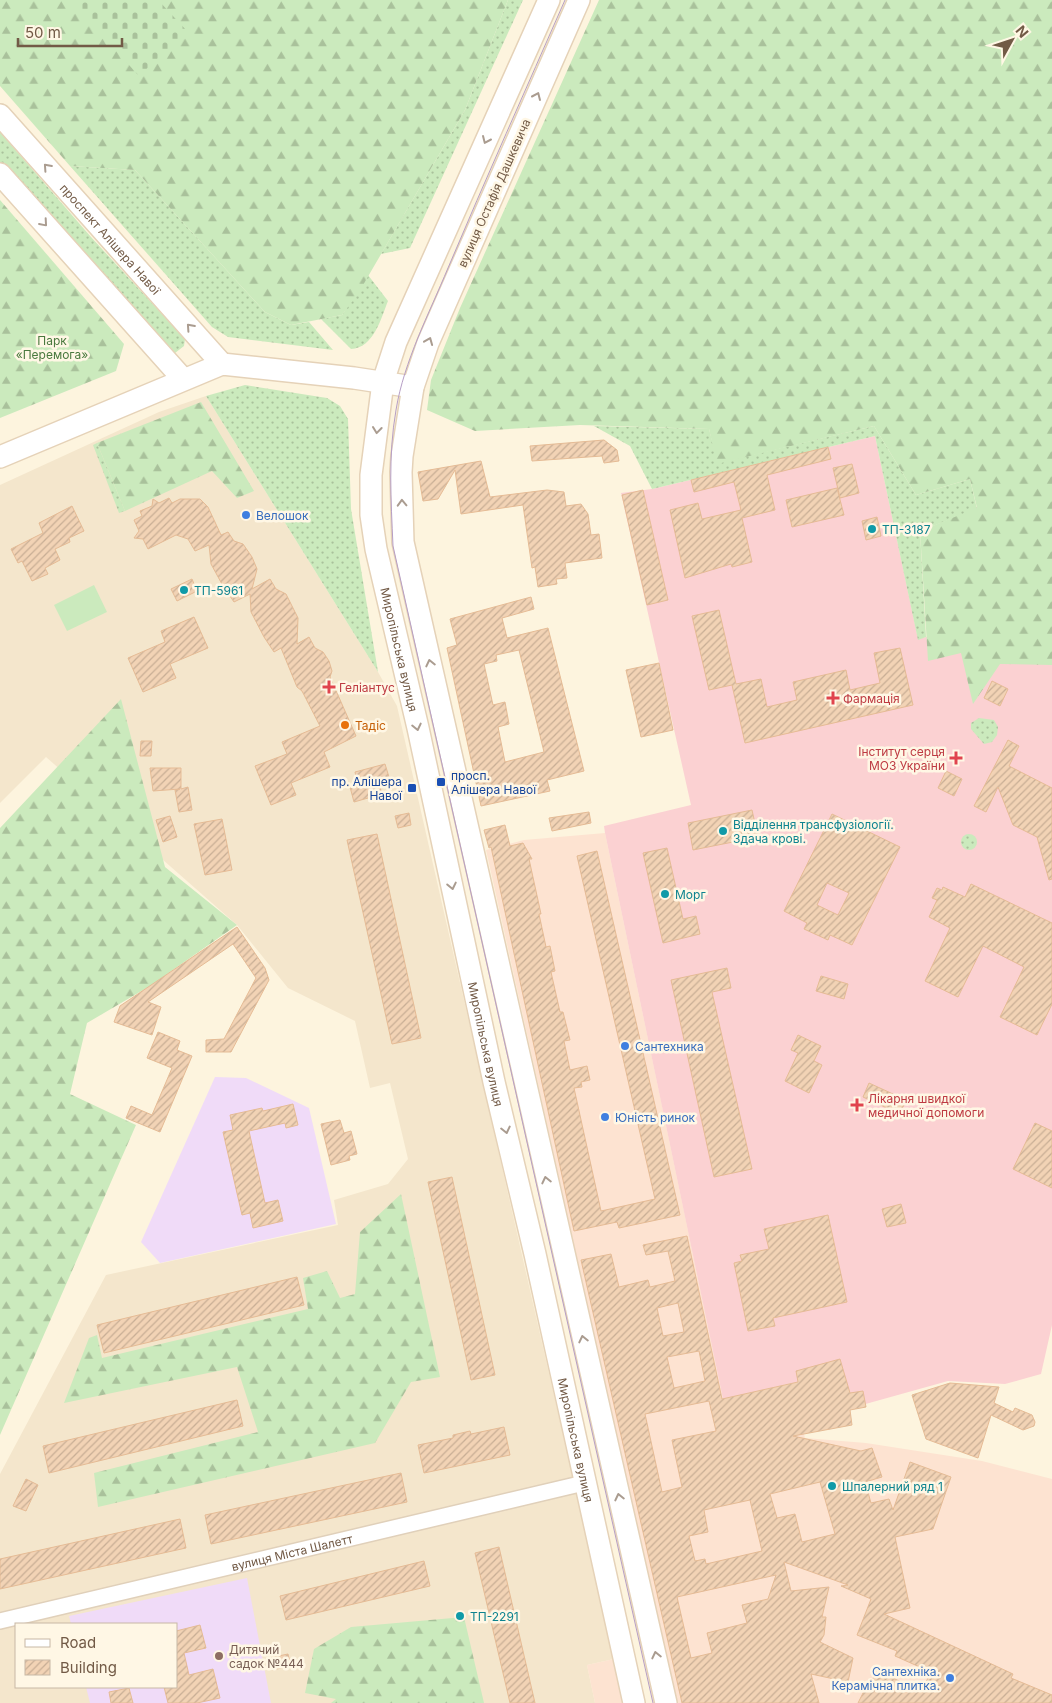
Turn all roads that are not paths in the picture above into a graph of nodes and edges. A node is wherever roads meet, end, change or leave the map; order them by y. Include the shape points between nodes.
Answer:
1 (549, 0) edge
2 (579, 0) edge
3 (0, 115) edge
4 (0, 174) edge
5 (222, 364) junction
6 (183, 379) junction
7 (383, 382) junction
8 (413, 386) junction
9 (0, 457) edge
10 (584, 1483) junction
11 (0, 1621) edge
12 (634, 1703) edge
13 (666, 1703) edge

1 -> 7 street via 396,342
8 -> 2 street, вулиця Остафія Дашкевича via 428,343
5 -> 3 street, проспект Алішера Навої
4 -> 6 street
5 - 6 street
5 - 7 street
6 - 9 street
7 - 8 street
7 -> 10 street, Миропільська вулиця via 371,475 371,515 376,549
13 -> 8 street via 403,542 401,472
10 - 11 street, вулиця Міста Шалетт
10 - 12 street, Миропільська вулиця

